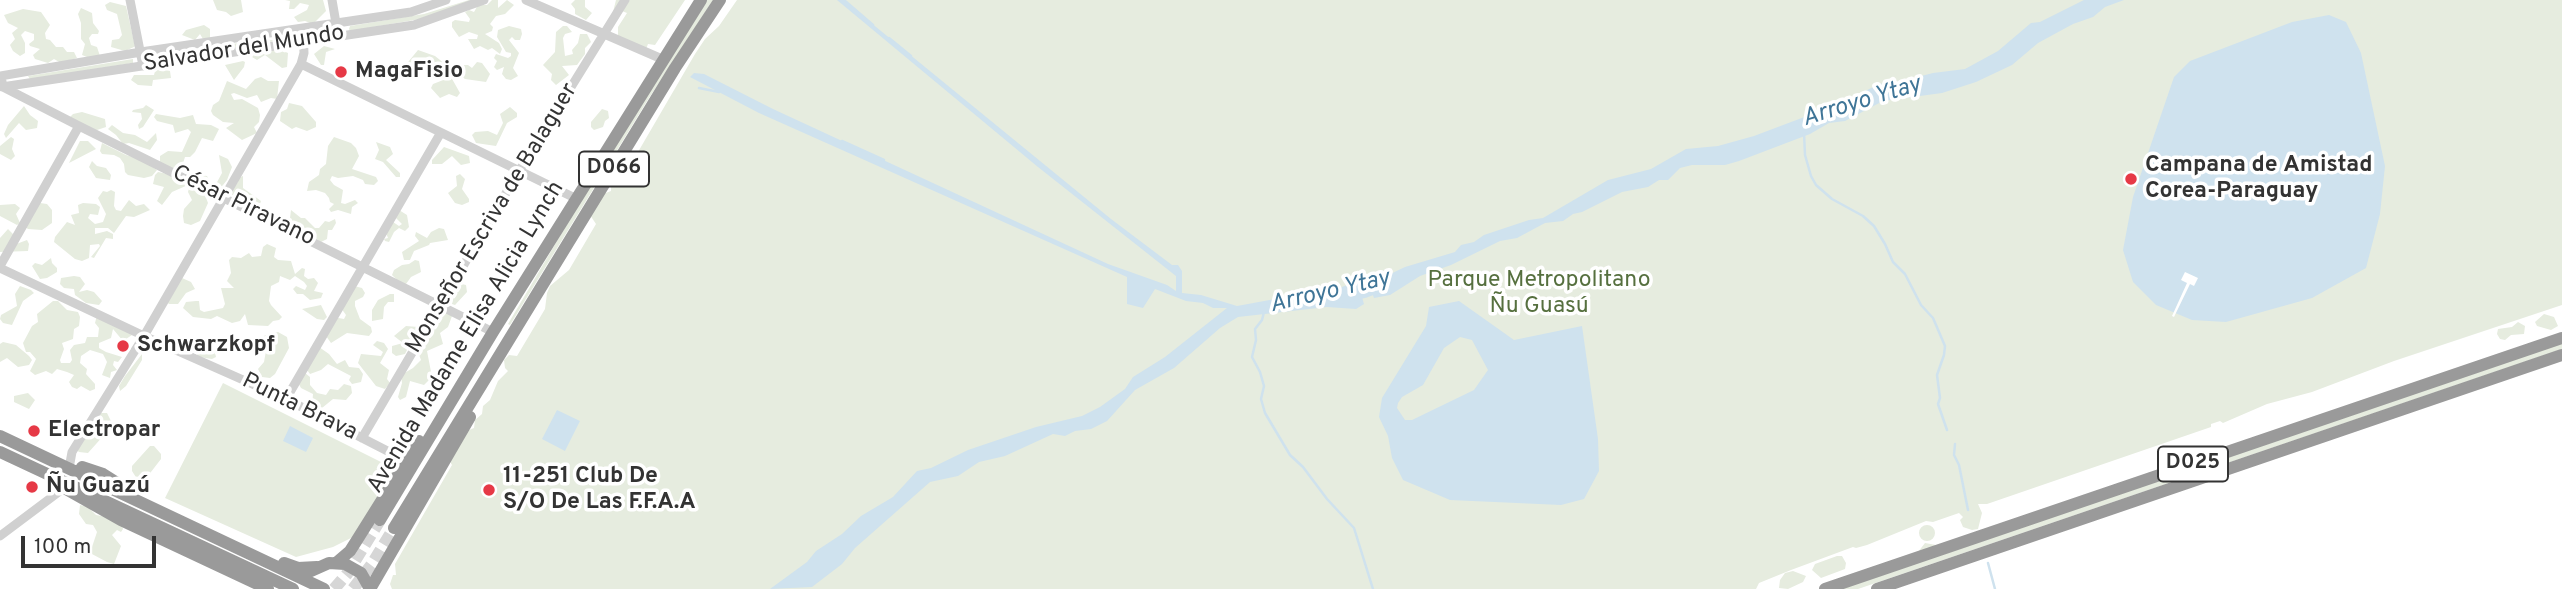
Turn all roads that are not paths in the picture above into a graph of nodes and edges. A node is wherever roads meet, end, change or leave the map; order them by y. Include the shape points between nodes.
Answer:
1 (130, 0) edge
2 (332, 0) edge
3 (446, 0) edge
4 (484, 0) edge
5 (526, 0) edge
6 (625, 0) edge
7 (701, 0) edge
8 (720, 0) edge
9 (336, 25) junction
10 (303, 30) junction
11 (603, 35) junction
12 (338, 36) junction
13 (303, 41) junction
14 (141, 52) junction
15 (662, 60) junction
16 (301, 65) junction
17 (143, 66) junction
18 (1, 76) edge
19 (2, 87) edge
20 (79, 126) junction
21 (440, 134) junction
22 (519, 172) junction
23 (224, 198) junction
24 (577, 199) junction
25 (363, 266) junction
26 (0, 267) edge
27 (441, 305) junction
28 (493, 331) junction
29 (144, 336) junction
30 (2562, 338) edge
31 (508, 339) junction
32 (2562, 355) edge
33 (286, 399) junction
34 (0, 436) edge
35 (362, 438) junction
36 (0, 452) edge
37 (47, 457) junction
38 (407, 461) junction
39 (70, 463) junction
40 (40, 470) junction
41 (64, 488) junction
42 (380, 520) tunnel mouth
43 (394, 528) tunnel mouth
44 (0, 536) edge
45 (336, 563) junction
46 (385, 563) junction
47 (317, 567) junction
48 (266, 588) edge
49 (293, 589) edge
50 (299, 589) edge
51 (324, 589) edge
52 (370, 589) edge
53 (380, 589) edge
54 (1825, 589) edge
55 (1877, 589) edge

1 - 14 street
2 - 9 street
3 - 9 street, Salvador del Mundo via 411,12
4 - 12 street, Salvador del Mundo via 414,25
5 - 11 street
6 - 11 street, Monseñor Escriva de Balaguer
7 - 15 highway, Avenida Madame Elisa Alicia Lynch / D066
8 - 31 highway, Avenida Madame Elisa Alicia Lynch / D066
9 - 10 street, Salvador del Mundo
9 - 12 street
10 - 13 street
10 - 14 street, Salvador del Mundo
11 - 15 street
11 - 22 street, Monseñor Escriva de Balaguer
12 - 13 street, Salvador del Mundo
13 - 16 street
13 - 17 street, Salvador del Mundo
14 - 17 street
14 - 18 street, Salvador del Mundo
15 - 24 highway, Avenida Madame Elisa Alicia Lynch / D066
16 - 21 street
16 - 23 street
17 - 19 street, Salvador del Mundo
18 - 19 street
19 - 20 street, César Piravano
20 - 23 street, César Piravano
20 - 26 street
21 - 22 street
21 - 25 street
22 - 24 street
22 - 27 street, Monseñor Escriva de Balaguer
23 - 25 street, César Piravano
23 - 29 street
24 - 28 highway, Avenida Madame Elisa Alicia Lynch / D066
25 - 27 street, César Piravano
25 - 33 street
26 - 29 street, Punta Brava
27 - 28 street, César Piravano
27 - 35 street, Monseñor Escriva de Balaguer
28 - 38 highway via 480,342
28 - 42 highway, Avenida Madame Elisa Alicia Lynch / D066
29 - 33 street, Punta Brava
29 - 39 street via 72,452
30 - 54 highway, D025
31 - 43 highway, Avenida Madame Elisa Alicia Lynch / D066
31 - 46 highway via 506,357
32 - 55 highway, D025
33 - 35 street, Punta Brava
34 - 37 highway
35 - 38 street, Punta Brava
36 - 40 highway
37 - 39 highway
37 - 51 highway
38 - 45 highway via 358,540
39 - 47 highway via 103,474 291,567
40 - 41 highway
40 - 49 highway
41 - 44 street
41 - 48 highway
45 - 47 highway
45 - 52 highway via 361,573
46 - 52 highway
46 - 53 highway
47 - 50 highway

